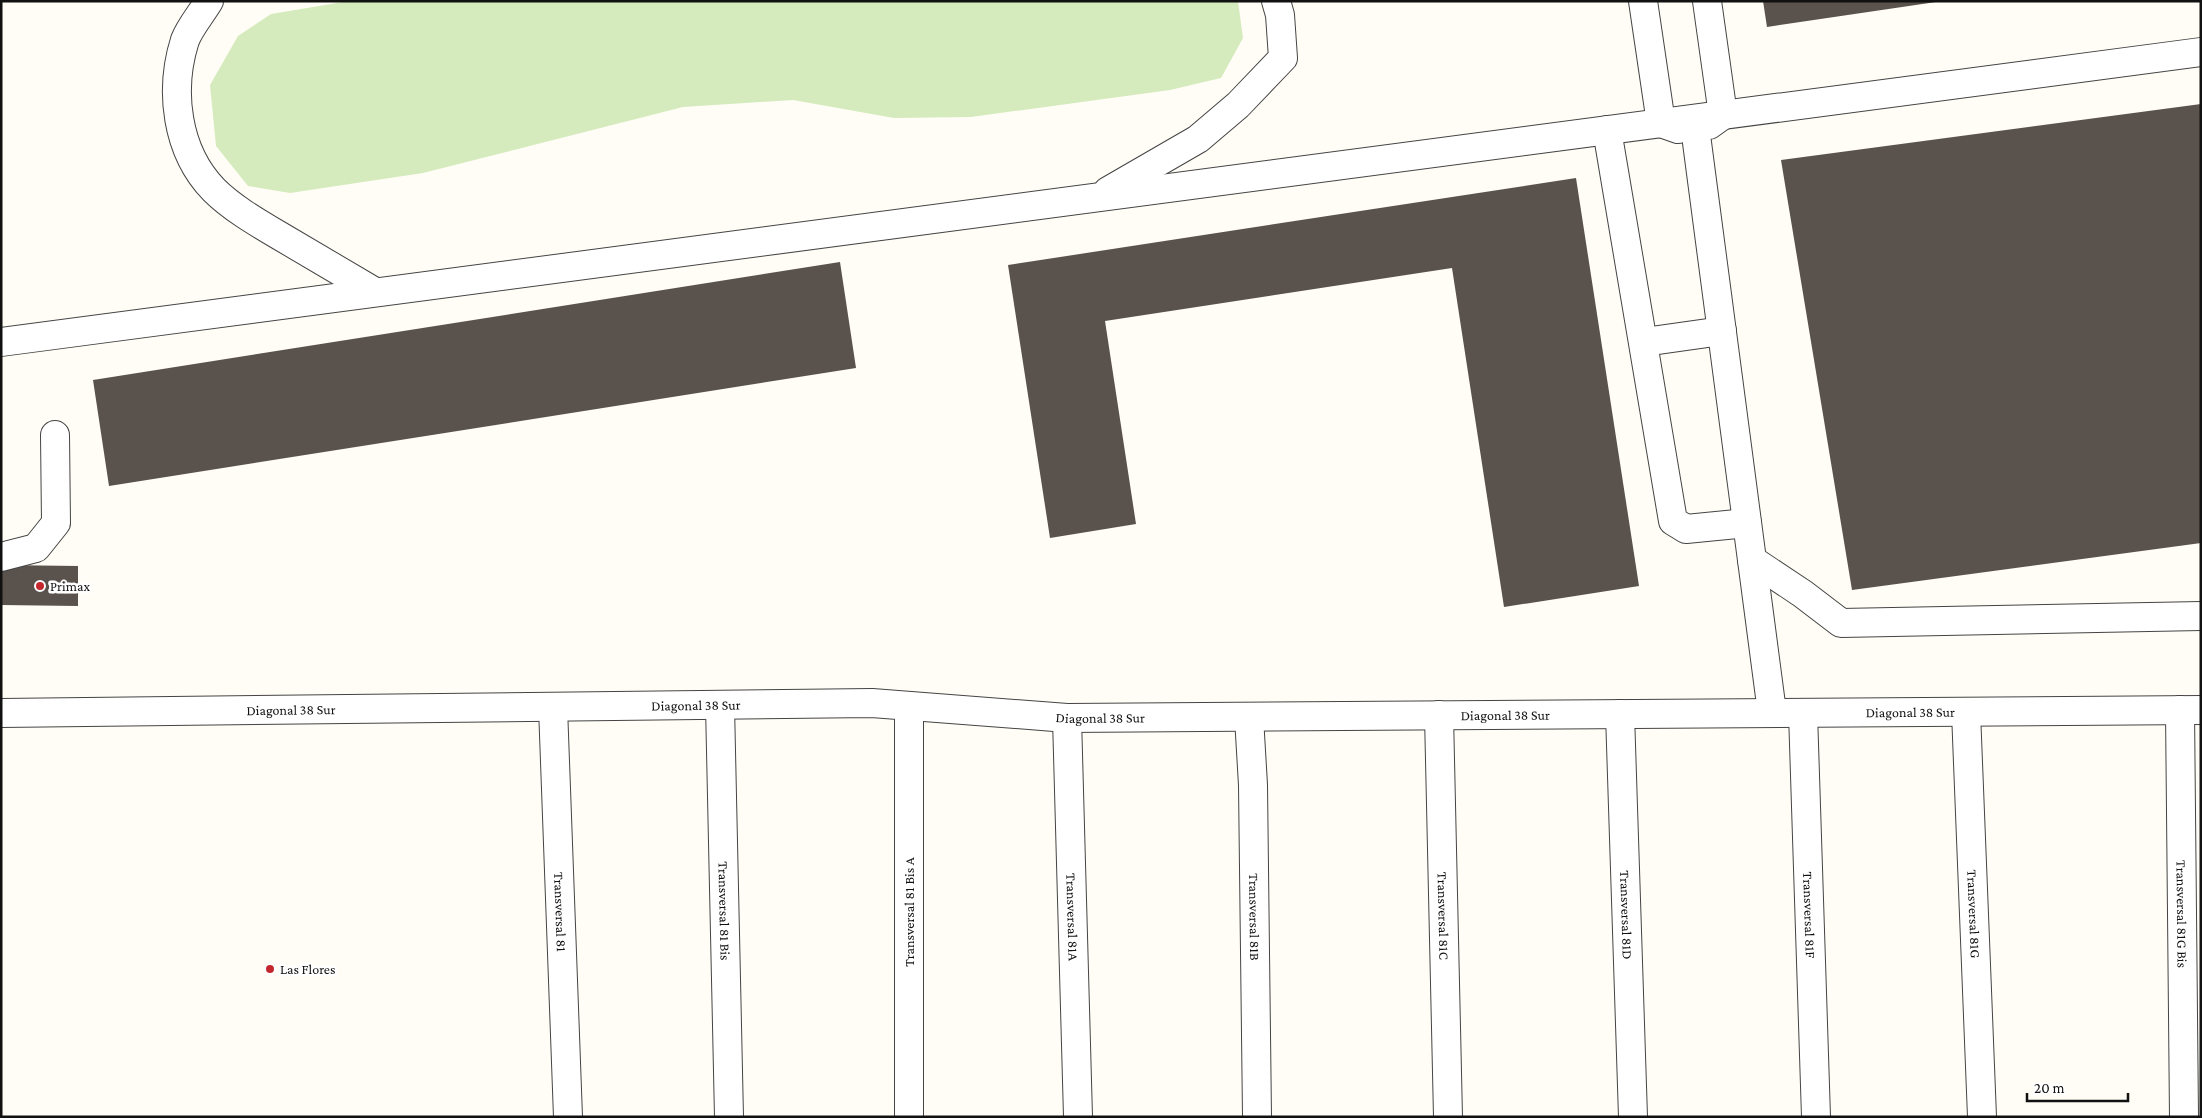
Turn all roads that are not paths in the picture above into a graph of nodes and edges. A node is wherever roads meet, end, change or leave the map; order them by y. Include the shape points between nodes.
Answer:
1 (209, 1) edge
2 (1276, 1) edge
3 (1643, 1) edge
4 (1707, 1) edge
5 (2201, 52) edge
6 (1723, 115) junction
7 (1661, 123) junction
8 (1607, 130) junction
9 (1696, 135) junction
10 (1095, 198) junction
11 (375, 292) junction
12 (1722, 331) junction
13 (1, 342) edge
14 (1644, 342) junction
15 (55, 435) dead end
16 (1747, 523) junction
17 (1, 558) edge
18 (1752, 560) junction
19 (2201, 616) edge
20 (720, 705) junction
21 (909, 706) junction
22 (554, 707) junction
23 (2190, 710) edge
24 (1772, 712) junction
25 (1966, 712) junction
26 (1, 713) edge
27 (1803, 713) junction
28 (1620, 714) junction
29 (1439, 715) junction
30 (1248, 717) junction
31 (1067, 718) junction
32 (568, 1117) edge
33 (729, 1117) edge
34 (909, 1117) edge
35 (1078, 1117) edge
36 (1257, 1117) edge
37 (1448, 1117) edge
38 (1633, 1117) edge
39 (1816, 1117) edge
40 (1982, 1117) edge
41 (2184, 1117) edge

1 - 11 street via 186,38 178,68 176,98 179,122 199,170 214,191 257,222
2 - 10 street via 1284,58 1198,139
3 - 7 street
4 - 6 street
5 - 6 street
6 - 7 street
6 - 9 street
7 - 8 street
7 - 9 street
8 - 10 street
8 - 14 street
9 - 12 street
10 - 11 street
11 - 13 street
12 - 14 street
12 - 16 street
14 - 16 street via 1673,521 1686,529
15 - 17 street via 56,523 36,548
16 - 18 street
18 - 19 street via 1840,623
18 - 24 street
20 - 21 street, Diagonal 38 Sur
20 - 22 street, Diagonal 38 Sur
20 - 33 street, Transversal 81 Bis
21 - 31 street, Diagonal 38 Sur
21 - 34 street, Transversal 81 Bis A
22 - 26 street, Diagonal 38 Sur
22 - 32 street, Transversal 81
23 - 25 street, Diagonal 38 Sur
23 - 41 street, Transversal 81G Bis
24 - 27 street, Diagonal 38 Sur
24 - 28 street, Diagonal 38 Sur
25 - 27 street, Diagonal 38 Sur
25 - 40 street, Transversal 81G
27 - 39 street, Transversal 81F
28 - 29 street, Diagonal 38 Sur
28 - 38 street, Transversal 81D
29 - 30 street, Diagonal 38 Sur
29 - 37 street, Transversal 81C
30 - 31 street, Diagonal 38 Sur
30 - 36 street, Transversal 81B via 1253,785
31 - 35 street, Transversal 81A

